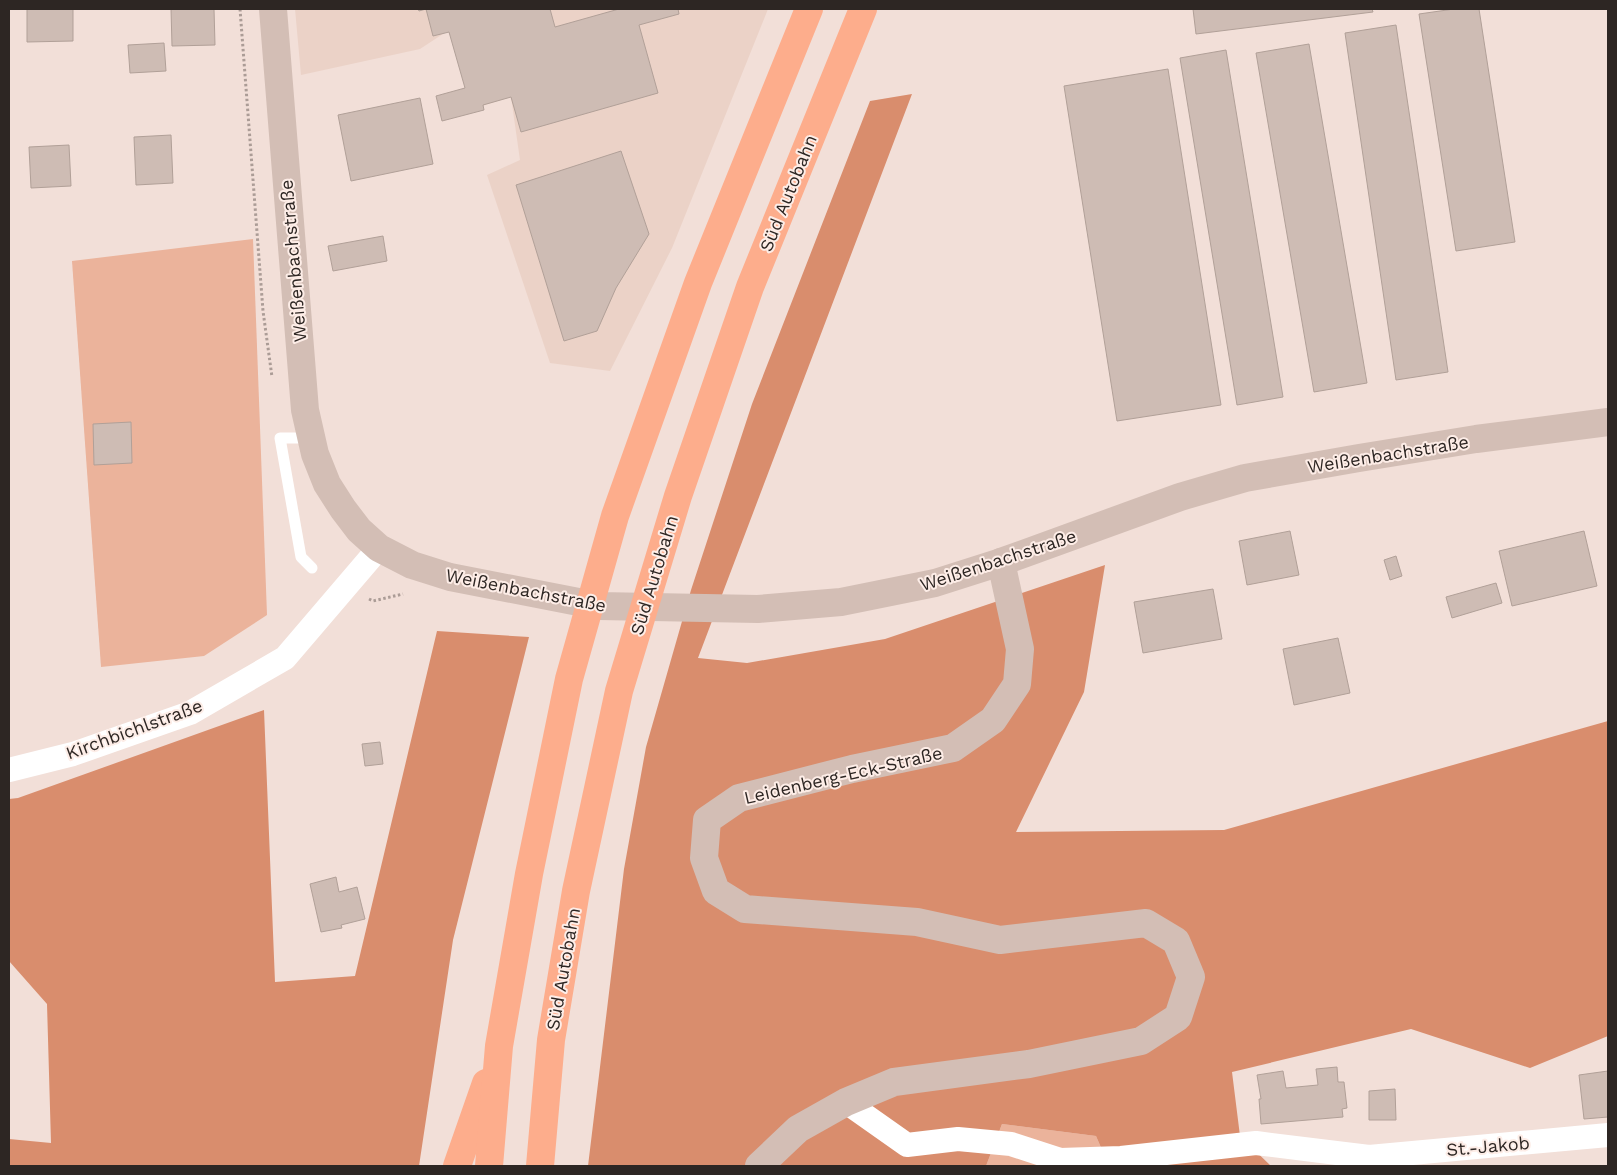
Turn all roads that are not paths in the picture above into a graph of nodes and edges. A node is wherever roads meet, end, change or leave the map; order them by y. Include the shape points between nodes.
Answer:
1 (273, 9) edge
2 (809, 9) edge
3 (863, 9) edge
4 (1608, 422) edge
5 (311, 438) junction
6 (379, 548) junction
7 (1001, 562) junction
8 (312, 568) dead end
9 (9, 770) edge
10 (499, 1046) junction
11 (846, 1102) junction
12 (1608, 1135) edge
13 (457, 1166) edge
14 (489, 1166) edge
15 (540, 1166) edge
16 (759, 1166) edge

1 - 5 main road, Weißenbachstraße via 305,410
2 - 10 highway via 698,282 616,516 569,679 529,874
3 - 15 highway, Süd Autobahn via 750,287 678,496 619,691 576,890 557,1003
4 - 7 main road, Weißenbachstraße via 1457,442 1245,478 1180,497
5 - 6 main road, Weißenbachstraße via 324,476 343,509
5 - 8 lane via 280,438 300,557
6 - 7 main road, Weißenbachstraße via 412,565 450,577 599,606 758,609 841,602 935,583
6 - 9 street, Kirchbichlstraße via 285,658 190,713 73,754
7 - 11 main road, Leidenberg-Eck-Straße via 1020,649 1017,684 994,720 953,748 852,769 739,798 708,820 704,858 716,891 745,909 917,922 1000,940 1146,923 1176,941 1191,977 1178,1017 1141,1041 1029,1064 894,1082
10 - 13 highway
10 - 14 highway
11 - 12 street, St.-Jakob via 907,1145 958,1139 1011,1144 1060,1160 1121,1158 1256,1142 1369,1157
11 - 16 main road, Leidenberg-Eck-Straße via 798,1129

